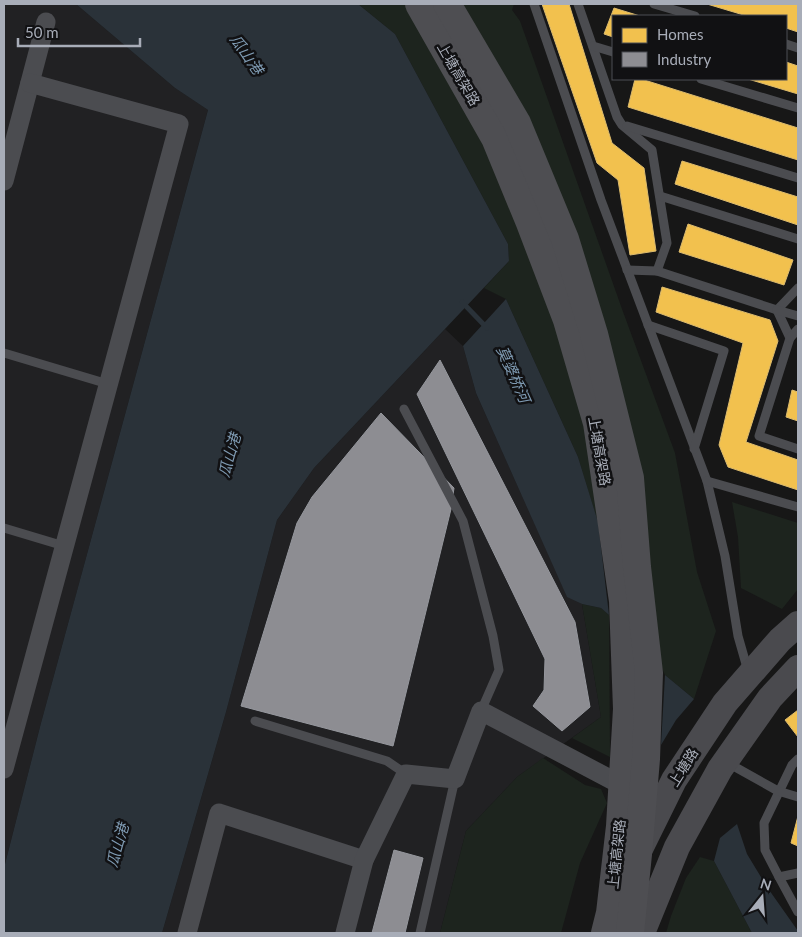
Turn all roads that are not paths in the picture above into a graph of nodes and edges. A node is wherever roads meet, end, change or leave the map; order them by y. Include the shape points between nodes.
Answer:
1 (419, 4) edge
2 (447, 4) edge
3 (534, 4) edge
4 (578, 4) edge
5 (654, 4) edge
6 (692, 15) edge
7 (46, 22) dead end
8 (593, 46) junction
9 (612, 52) edge
10 (704, 80) edge
11 (30, 83) junction
12 (798, 108) edge
13 (622, 125) junction
14 (798, 178) edge
15 (4, 181) edge
16 (660, 196) junction
17 (798, 239) edge
18 (627, 270) junction
19 (657, 271) junction
20 (798, 288) edge
21 (778, 310) junction
22 (798, 316) edge
23 (648, 325) junction
24 (798, 330) edge
25 (790, 338) junction
26 (4, 354) edge
27 (108, 384) junction
28 (404, 409) dead end
29 (798, 448) edge
30 (694, 449) junction
31 (707, 481) junction
32 (798, 507) edge
33 (4, 528) edge
34 (64, 546) junction
35 (798, 624) edge
36 (798, 668) edge
37 (749, 676) junction
38 (481, 711) junction
39 (256, 721) dead end
40 (798, 759) edge
41 (726, 761) junction
42 (4, 769) edge
43 (406, 774) junction
44 (455, 779) junction
45 (778, 791) junction
46 (798, 797) edge
47 (661, 805) junction
48 (364, 860) junction
49 (798, 873) edge
50 (779, 877) junction
51 (798, 912) edge
52 (187, 933) edge
53 (345, 933) edge
54 (420, 933) edge
55 (605, 933) edge
56 (630, 933) edge
57 (642, 933) edge

1 - 55 highway, 上塘高架路, bridge via 496,138 567,320 597,424 623,602 627,709 620,826
2 - 56 highway, 上塘高架路, bridge via 517,123 564,239 594,334 630,478 649,673 646,759
3 - 18 lane
4 - 8 lane
5 - 6 lane
7 - 11 street
8 - 9 lane
8 - 13 lane
10 - 12 lane
11 - 15 street
11 - 27 street via 179,124
13 - 14 lane
13 - 16 lane via 652,150
16 - 17 lane
16 - 19 lane via 667,243
18 - 19 lane
18 - 23 lane
19 - 21 lane
20 - 21 lane
21 - 22 lane
21 - 25 lane
23 - 30 lane
23 - 30 lane via 724,351
24 - 25 lane
25 - 29 lane via 759,436
26 - 27 lane
27 - 34 street
28 - 38 lane via 463,521 493,636 498,670
30 - 31 lane
31 - 32 lane
31 - 37 lane
33 - 34 lane
34 - 42 street
35 - 37 main road, 上塘路
36 - 41 main road via 770,698
37 - 47 main road, 上塘路 via 726,703
38 - 44 street
38 - 47 street
39 - 43 lane via 387,761
40 - 45 lane
41 - 45 lane
41 - 57 main road via 677,847
43 - 44 street
43 - 48 street
44 - 54 lane
45 - 46 lane
45 - 50 lane via 764,823 766,850
47 - 55 main road, 上塘路 via 626,877
48 - 52 street via 219,814
48 - 53 street
49 - 50 lane
50 - 51 lane

